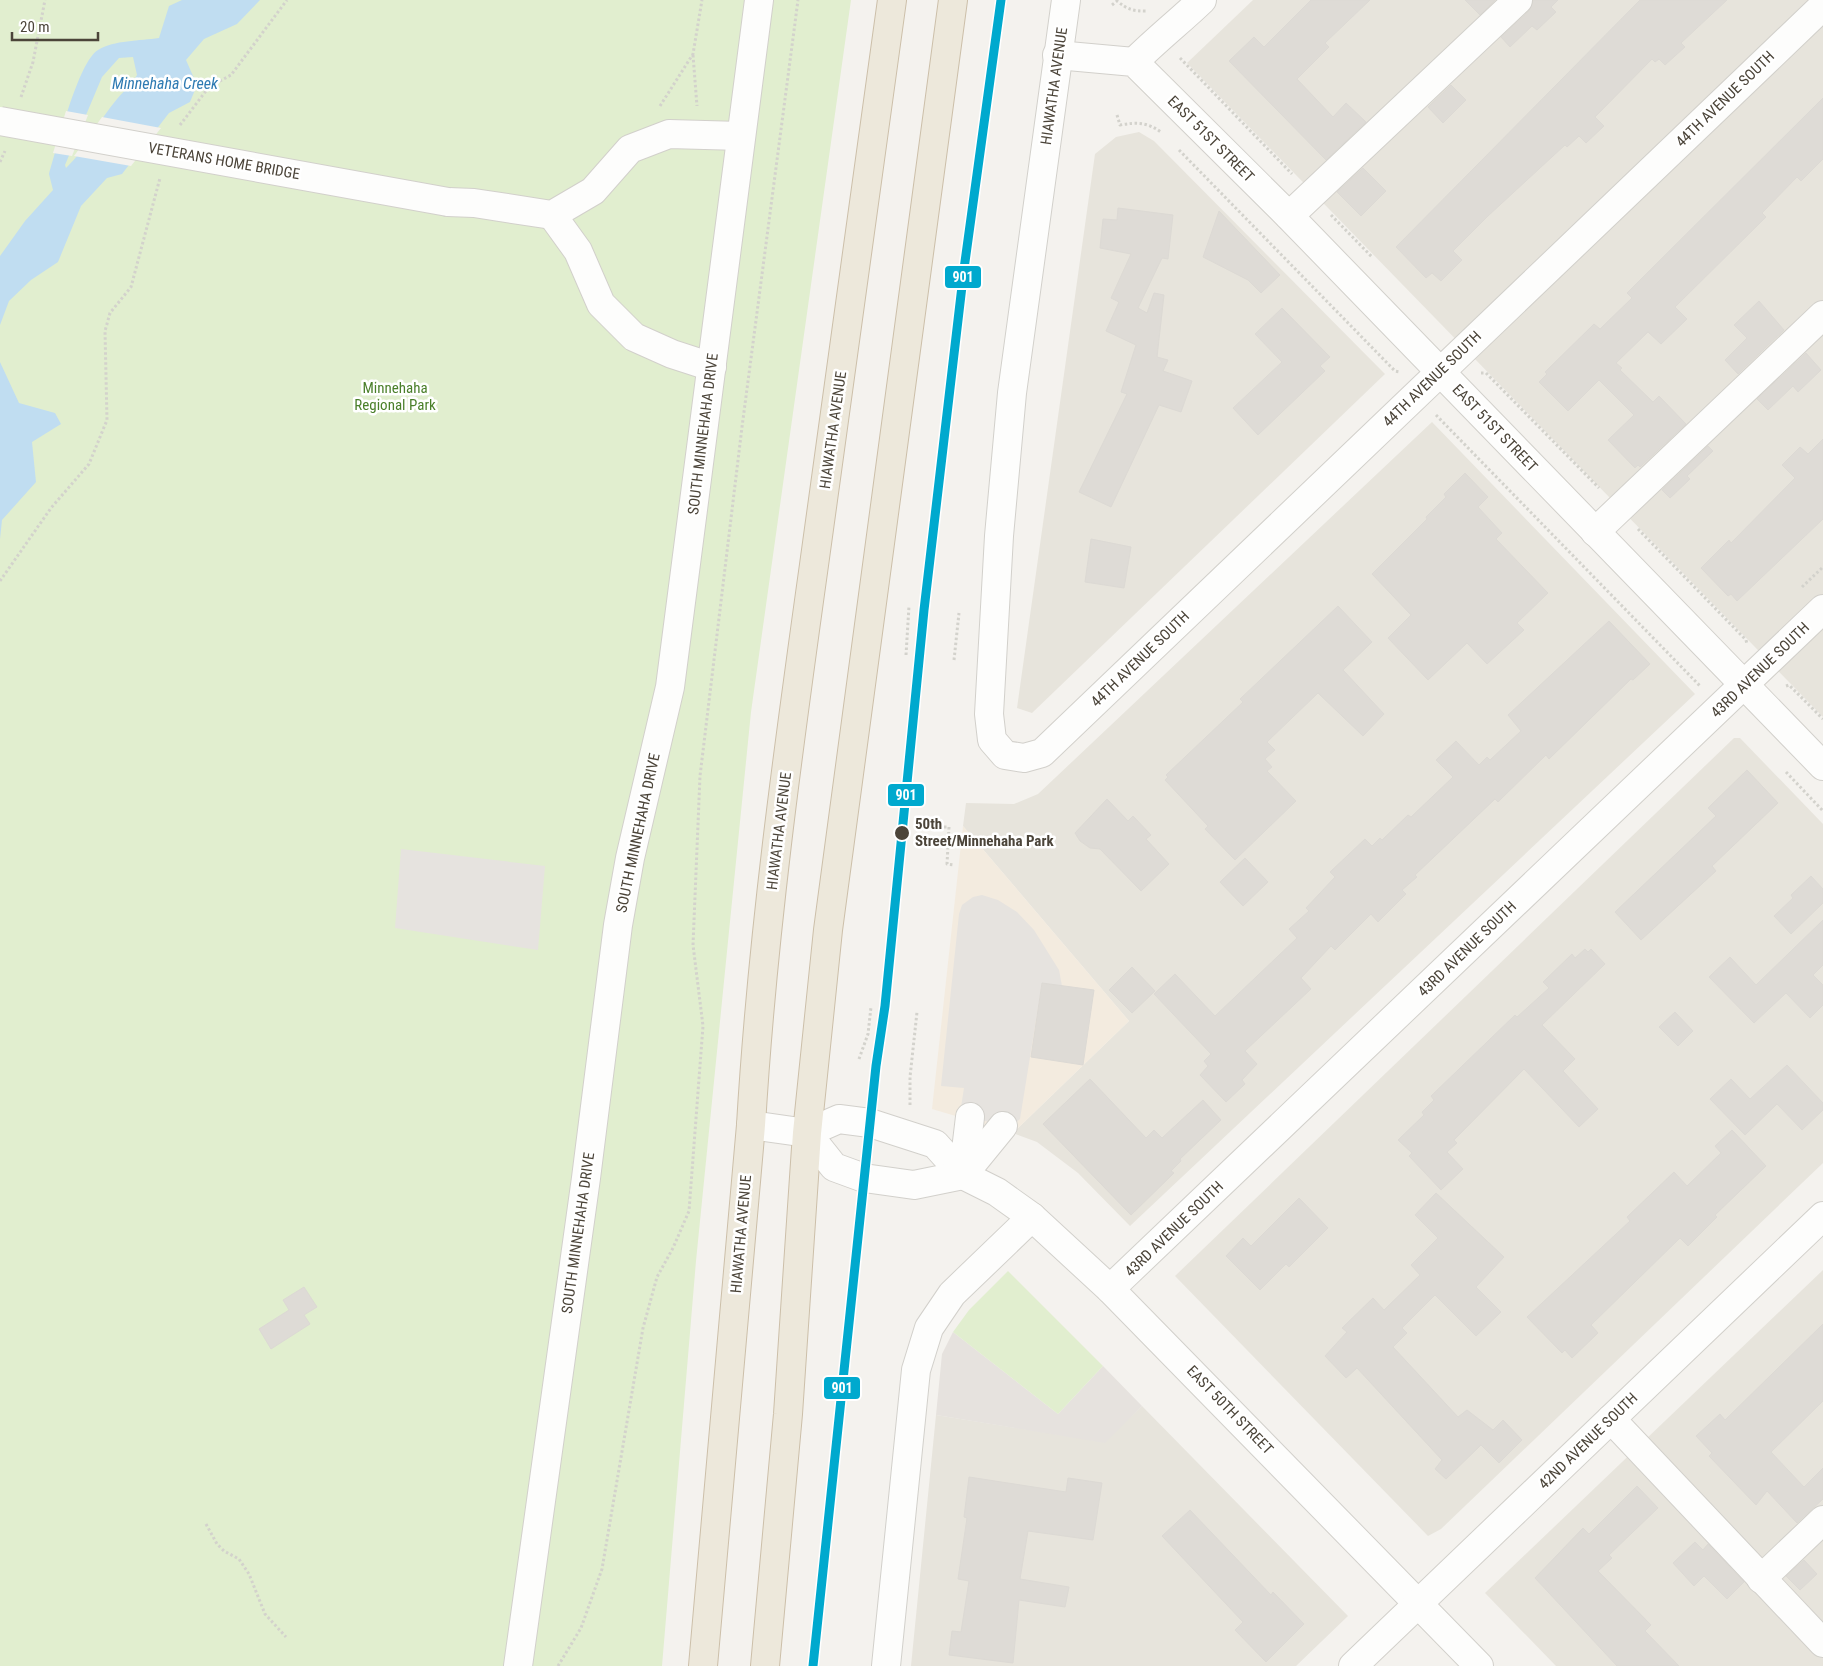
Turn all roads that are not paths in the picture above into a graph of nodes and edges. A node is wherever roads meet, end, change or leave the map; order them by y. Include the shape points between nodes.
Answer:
1 (759, 0) edge
2 (892, 0) edge
3 (953, 0) edge
4 (1066, 0) edge
5 (1202, 0) edge
6 (1518, 0) edge
7 (1823, 6) edge
8 (1057, 55) junction
9 (1134, 62) junction
10 (3, 132) edge
11 (741, 136) junction
12 (552, 215) junction
13 (1290, 216) junction
14 (1823, 314) edge
15 (712, 366) junction
16 (1440, 371) junction
17 (1595, 532) junction
18 (1823, 609) edge
19 (1744, 686) junction
20 (1042, 753) joint
21 (1823, 766) edge
22 (970, 1117) dead end
23 (751, 1125) junction
24 (1003, 1126) dead end
25 (807, 1133) junction
26 (963, 1175) junction
27 (1823, 1216) edge
28 (1032, 1217) junction
29 (1110, 1289) junction
30 (1611, 1419) junction
31 (1823, 1520) edge
32 (1761, 1579) junction
33 (1418, 1604) junction
34 (1823, 1643) edge
35 (518, 1666) edge
36 (703, 1666) edge
37 (765, 1666) edge
38 (886, 1666) edge
39 (1353, 1666) edge
40 (1479, 1666) edge

1 - 11 street, SOUTH MINNEHAHA DRIVE
2 - 23 highway, HIAWATHA AVENUE via 792,723 755,1054
3 - 25 highway via 831,910
4 - 8 street, HIAWATHA AVENUE
5 - 9 street
6 - 13 street
7 - 16 street, 44TH AVENUE SOUTH
8 - 9 street
8 - 20 street, HIAWATHA AVENUE via 1012,393 988,714 992,740 1005,755 1024,758
9 - 13 street, EAST 51ST STREET
10 - 12 street, VETERANS HOME BRIDGE, bridge via 448,202
11 - 12 street via 669,134 630,149 593,191
11 - 15 street, SOUTH MINNEHAHA DRIVE
12 - 15 street via 578,251 601,304 634,337 672,354
13 - 16 street, EAST 51ST STREET
14 - 17 street
15 - 35 street, SOUTH MINNEHAHA DRIVE via 670,687 630,858 618,925
16 - 17 street, EAST 51ST STREET
16 - 20 street, 44TH AVENUE SOUTH
17 - 19 street, EAST 51ST STREET
18 - 19 street, 43RD AVENUE SOUTH
19 - 21 street, EAST 51ST STREET
19 - 29 street, 43RD AVENUE SOUTH
22 - 26 street
23 - 25 street
23 - 36 highway, HIAWATHA AVENUE
24 - 26 street
25 - 26 street via 834,1167 864,1178 914,1184
25 - 26 street, EAST 50TH STREET via 838,1119 870,1123 935,1144
25 - 37 highway via 788,1414
26 - 28 street, EAST 50TH STREET via 997,1192
27 - 30 street, 42ND AVENUE SOUTH
28 - 29 street, EAST 50TH STREET
28 - 38 street via 952,1294 929,1328 916,1370
29 - 33 street, EAST 50TH STREET
30 - 32 street
30 - 33 street, 42ND AVENUE SOUTH
31 - 32 street
32 - 34 street
33 - 39 street, 42ND AVENUE SOUTH
33 - 40 street, EAST 50TH STREET

